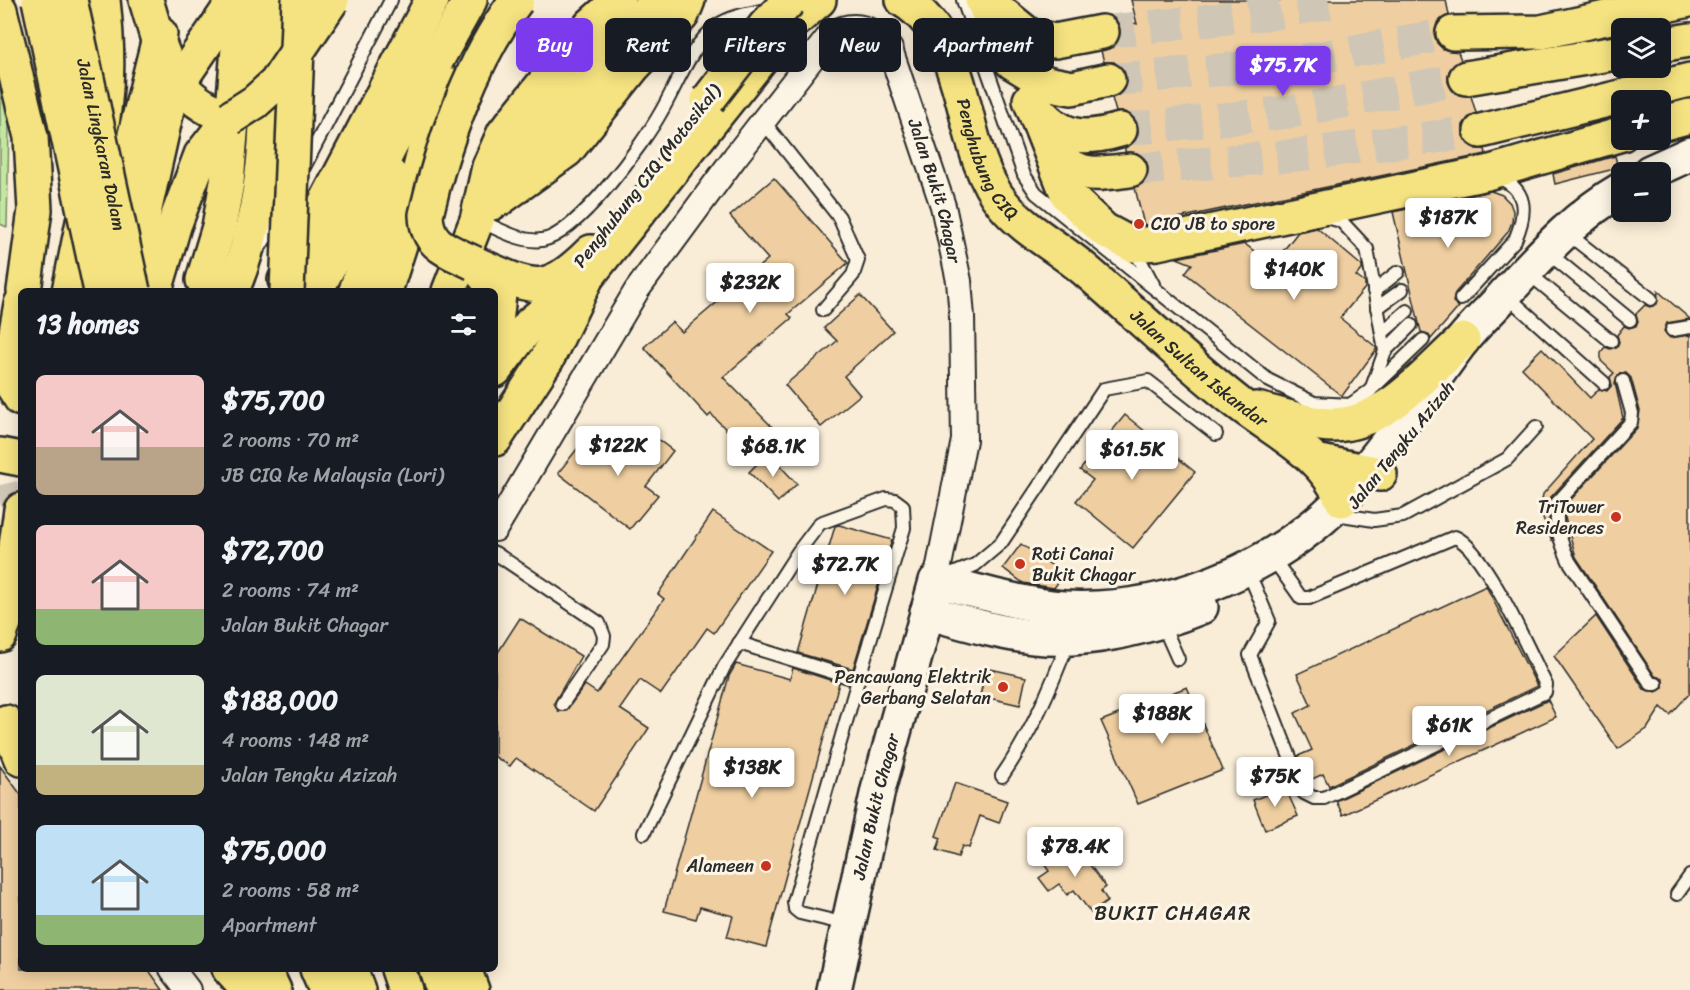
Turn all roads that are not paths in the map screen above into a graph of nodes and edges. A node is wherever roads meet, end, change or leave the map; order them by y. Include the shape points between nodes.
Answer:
1 (14, 0) edge
2 (39, 0) edge
3 (70, 0) edge
4 (102, 0) edge
5 (235, 0) edge
6 (242, 0) edge
7 (264, 0) edge
8 (300, 0) edge
9 (332, 0) edge
10 (391, 0) edge
11 (432, 0) edge
12 (470, 0) edge
13 (500, 0) edge
14 (518, 0) edge
15 (619, 0) edge
16 (666, 0) edge
17 (688, 0) edge
18 (790, 0) edge
19 (810, 0) edge
20 (819, 0) edge
21 (903, 0) edge
22 (936, 0) edge
23 (963, 0) edge
24 (984, 0) edge
25 (1689, 0) edge
26 (0, 10) edge
27 (160, 10) edge
28 (992, 18) edge
29 (212, 32) junction
30 (1102, 32) tunnel mouth
31 (1453, 33) tunnel mouth
32 (1690, 40) edge
33 (1671, 43) edge
34 (1611, 53) edge
35 (1017, 72) edge
36 (1028, 72) edge
37 (266, 78) junction
38 (1466, 78) tunnel mouth
39 (1108, 80) tunnel mouth
40 (1690, 80) edge
41 (177, 85) junction
42 (1030, 100) junction
43 (717, 101) junction
44 (409, 110) junction
45 (1690, 116) edge
46 (230, 118) junction
47 (763, 121) junction
48 (1671, 121) edge
49 (1120, 130) tunnel mouth
50 (1481, 131) tunnel mouth
51 (1611, 137) edge
52 (1051, 152) junction
53 (1690, 154) edge
54 (1671, 163) edge
55 (1690, 169) edge
56 (1130, 170) tunnel mouth
57 (1487, 173) junction
58 (1671, 177) edge
59 (1611, 197) edge
60 (485, 211) junction
61 (1611, 211) edge
62 (1305, 212) junction
63 (1132, 245) junction
64 (1558, 261) junction
65 (474, 263) junction
66 (1082, 267) junction
67 (1398, 272) dead end
68 (587, 277) junction
69 (27, 278) edge
70 (225, 281) edge
71 (70, 288) edge
72 (96, 288) edge
73 (101, 288) edge
74 (127, 288) edge
75 (132, 288) edge
76 (156, 288) edge
77 (281, 288) edge
78 (287, 288) edge
79 (318, 288) edge
80 (357, 288) edge
81 (386, 288) edge
82 (450, 288) edge
83 (494, 288) edge
84 (1402, 290) dead end
85 (18, 291) edge
86 (1156, 291) junction
87 (1374, 291) junction
88 (1461, 299) dead end
89 (1651, 299) dead end
90 (1517, 305) junction
91 (1377, 308) junction
92 (823, 310) dead end
93 (1407, 311) dead end
94 (0, 316) edge
95 (1630, 320) dead end
96 (18, 321) edge
97 (1411, 325) dead end
98 (1690, 327) edge
99 (1672, 330) dead end
100 (1382, 333) junction
101 (1422, 340) dead end
102 (1463, 340) junction
103 (1611, 341) dead end
104 (1385, 351) junction
105 (498, 366) edge
106 (1623, 381) dead end
107 (1604, 383) dead end
108 (1371, 390) junction
109 (18, 394) edge
110 (1240, 405) junction
111 (1536, 427) dead end
112 (498, 434) edge
113 (1216, 434) dead end
114 (0, 455) edge
115 (18, 458) edge
116 (1320, 462) junction
117 (1372, 472) junction
118 (0, 506) edge
119 (1342, 508) junction
120 (498, 524) edge
121 (18, 528) edge
122 (14, 553) junction
123 (498, 555) edge
124 (1266, 576) junction
125 (936, 581) junction
126 (927, 612) junction
127 (1162, 622) junction
128 (0, 634) edge
129 (1069, 639) junction
130 (739, 643) junction
131 (1178, 659) dead end
132 (858, 680) junction
133 (1656, 684) dead end
134 (562, 704) dead end
135 (7, 731) edge
136 (18, 753) edge
137 (18, 762) edge
138 (1002, 776) dead end
139 (644, 833) dead end
140 (1690, 876) edge
141 (1677, 894) dead end
142 (847, 924) junction
143 (174, 972) edge
144 (232, 972) edge
145 (265, 972) edge
146 (318, 972) edge
147 (351, 972) edge
148 (399, 972) edge
149 (437, 972) edge
150 (465, 972) edge
151 (188, 990) edge
152 (248, 990) edge
153 (274, 990) edge
154 (326, 990) edge
155 (358, 990) edge
156 (405, 990) edge
157 (443, 990) edge
158 (471, 990) edge
159 (834, 990) edge

1 - 4 main road via 36,24 67,28 92,19
2 - 73 main road, Jalan Lingkaran Dalam, bridge
3 - 75 main road, Jalan Lingkaran Dalam, bridge
4 - 71 main road via 109,52 106,107
5 - 29 main road
6 - 70 main road via 227,182 219,227
7 - 37 main road
8 - 37 main road
8 - 78 main road, bridge
9 - 46 main road, bridge via 276,83
10 - 70 lane via 273,226 258,250
11 - 77 main road
12 - 44 main road
13 - 81 main road via 454,79 425,148
14 - 65 main road, Penghubung CIQ (Motosikal), bridge via 499,26 466,94 426,215 429,234 438,246
15 - 60 main road via 591,25 504,133 489,167
16 - 60 main road via 646,12 607,50 519,159
17 - 60 main road via 682,15 567,150
18 - 43 main road, Penghubung CIQ (Motosikal), bridge via 765,26
19 - 60 lane via 735,17 712,30 690,57 660,114 626,165 560,234 542,240 524,239
20 - 43 main road via 783,31
21 - 66 main road, Penghubung CIQ via 927,20 944,47 986,172 1002,203
22 - 66 main road via 955,32 1011,188 1062,238
23 - 86 lane via 1024,175 1054,210
24 - 28 main road
24 - 30 main road via 1030,36 1055,41
25 - 31 main road via 1541,32
26 - 69 main road via 31,137 35,210
27 - 29 main road via 179,34 196,40
27 - 41 main road
27 - 72 main road
29 - 41 main road
32 - 33 main road
34 - 38 main road
35 - 42 main road
36 - 39 main road via 1046,83 1072,88
37 - 70 main road via 256,205
40 - 50 main road
41 - 46 main road via 208,111
41 - 74 main road via 167,110
42 - 49 main road via 1045,119 1067,133 1092,138
42 - 52 main road
43 - 65 main road, Penghubung CIQ (Motosikal) via 566,277 540,287
43 - 68 main road
44 - 79 main road
44 - 80 main road
45 - 48 main road
46 - 76 main road via 201,155
47 - 92 lane via 840,217 858,260 853,275
47 - 120 street, Jalan Bukit Chagar via 616,321
47 - 125 street, Jalan Bukit Chagar via 831,34 855,25 881,37 890,49 942,206 959,281 964,440
51 - 57 main road
52 - 56 main road via 1072,170 1098,174
52 - 63 main road via 1068,196 1104,230
53 - 54 main road
55 - 58 main road
57 - 62 main road
57 - 88 lane via 1512,183 1521,196 1520,228 1515,240
59 - 102 main road, Jalan Tengku Azizah via 1576,221
60 - 82 main road
61 - 64 main road, Jalan Tengku Azizah
62 - 63 main road
62 - 87 lane via 1341,221 1354,233 1367,249
63 - 86 lane
64 - 89 lane
64 - 90 main road, Jalan Tengku Azizah
64 - 95 lane
64 - 103 lane
65 - 83 main road
66 - 110 main road, Jalan Sultan Iskandar
67 - 87 lane
68 - 105 main road via 531,323
68 - 112 main road via 547,359
84 - 91 lane
85 - 94 main road
86 - 108 lane via 1268,380 1314,403 1350,405
87 - 91 lane
90 - 107 lane
90 - 117 main road, Jalan Tengku Azizah
91 - 100 lane
93 - 100 lane
96 - 109 main road via 9,371 10,382
97 - 104 lane
98 - 99 lane
100 - 104 lane
101 - 108 lane
102 - 110 main road via 1397,399 1357,422 1333,425
102 - 117 main road, Jalan Tengku Azizah
104 - 108 lane
106 - 133 lane via 1631,422 1557,503 1556,520 1569,561 1652,684
110 - 116 main road, Jalan Sultan Iskandar
111 - 119 lane via 1507,459 1403,516 1374,520
113 - 125 lane via 1148,381 1104,389 1001,543 975,565
114 - 115 main road
116 - 117 main road, Jalan Sultan Iskandar
116 - 119 main road, Jalan Sultan Iskandar via 1331,477
117 - 119 main road, Jalan Tengku Azizah
118 - 122 main road via 8,521
119 - 124 main road, Jalan Tengku Azizah
119 - 125 main road, Jalan Tengku Azizah via 1235,574 1172,597 1065,608 1024,603
121 - 122 main road
122 - 128 main road via 6,617
123 - 134 lane via 602,628 603,644
124 - 124 lane via 1301,598 1309,598 1455,537 1485,568 1546,685 1545,692 1324,798 1314,798 1304,793 1250,655 1269,621
124 - 127 main road, Jalan Tengku Azizah
125 - 126 main road, Jalan Bukit Chagar
126 - 129 main road, Jalan Tengku Azizah via 1000,632
126 - 142 main road, Jalan Bukit Chagar via 878,790
127 - 129 main road, Jalan Tengku Azizah
127 - 131 lane
129 - 138 lane via 1038,714
130 - 132 lane
130 - 132 lane via 820,523 886,499 895,500 903,506 904,528
130 - 139 lane
132 - 142 lane via 794,902 800,913
135 - 136 main road
135 - 137 street
140 - 141 lane
142 - 159 main road, Jalan Bukit Chagar
143 - 151 street
144 - 152 main road
145 - 153 main road
146 - 154 main road
147 - 155 main road
148 - 156 main road
149 - 157 main road
150 - 158 main road

